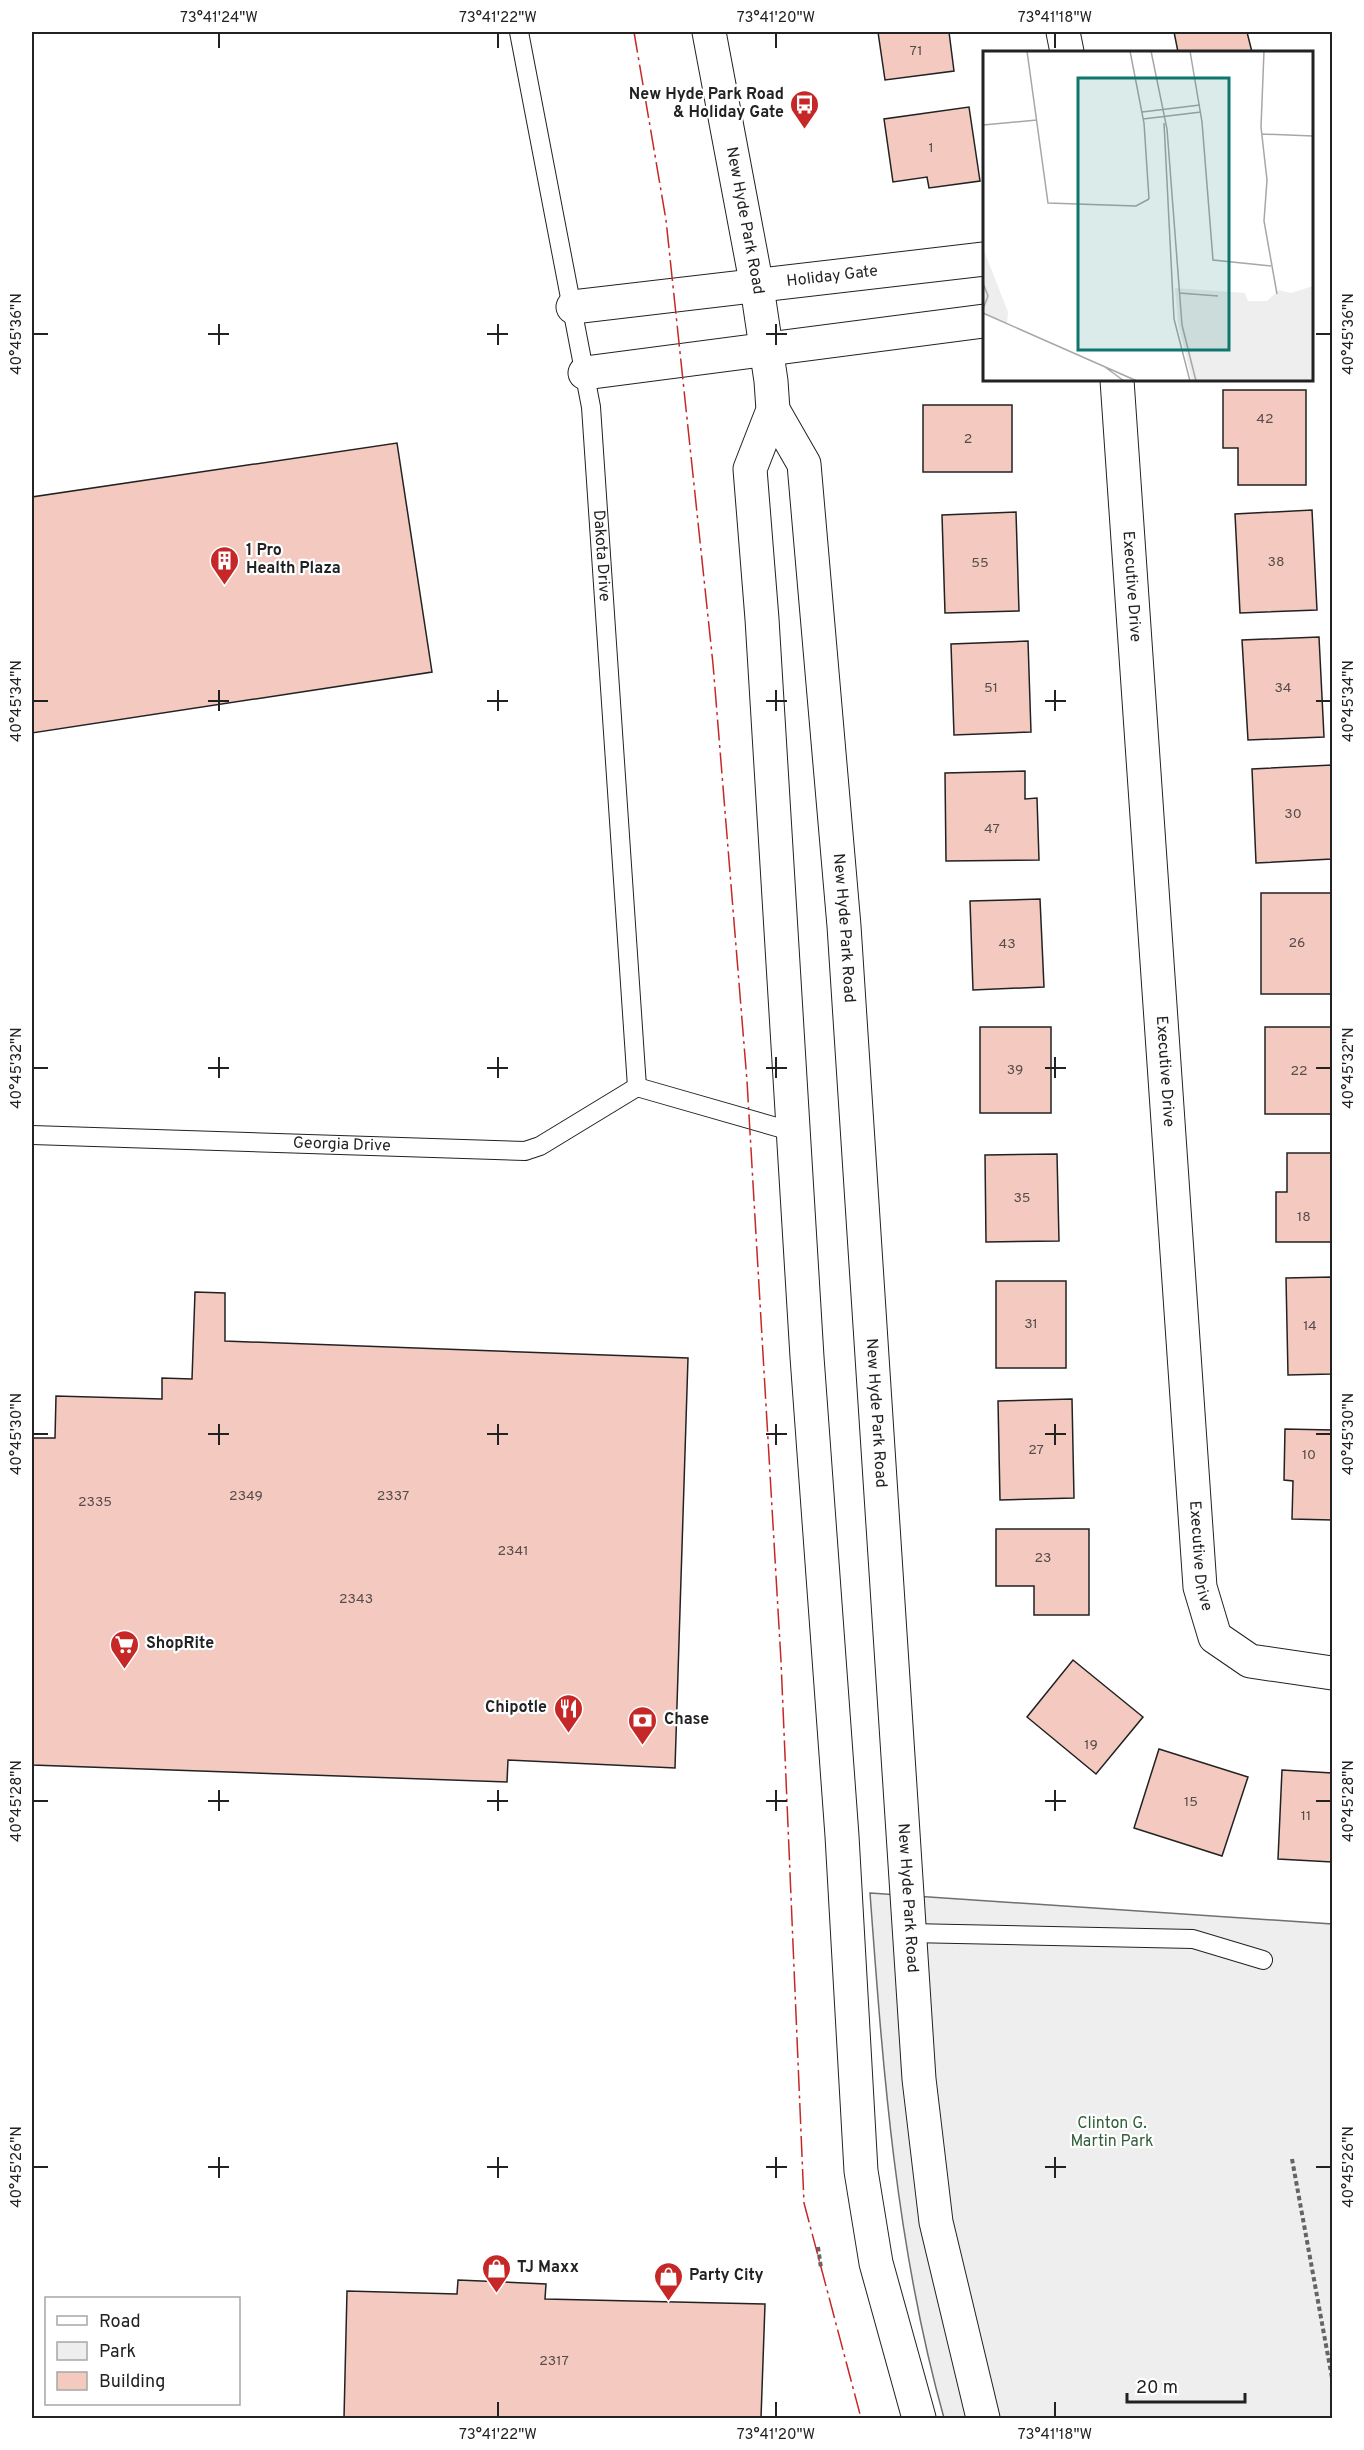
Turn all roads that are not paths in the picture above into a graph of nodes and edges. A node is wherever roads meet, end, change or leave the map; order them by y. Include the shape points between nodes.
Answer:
1 (519, 32) edge
2 (709, 32) edge
3 (1063, 32) edge
4 (1067, 51) edge
5 (983, 259) edge
6 (757, 287) junction
7 (573, 307) junction
8 (983, 321) edge
9 (768, 349) junction
10 (585, 373) junction
11 (1117, 381) edge
12 (773, 410) junction
13 (637, 1087) junction
14 (794, 1132) junction
15 (32, 1135) edge
16 (1332, 1673) edge
17 (909, 1933) junction
18 (1263, 1960) dead end
19 (919, 2418) edge
20 (983, 2418) edge

1 - 7 lane, Dakota Drive
2 - 6 main road, New Hyde Park Road
3 - 4 main road
5 - 6 main road, Holiday Gate
6 - 7 main road, Holiday Gate
6 - 9 main road, New Hyde Park Road
7 - 10 lane, Dakota Drive
8 - 9 main road
9 - 10 main road
9 - 12 main road, New Hyde Park Road
10 - 13 lane, Dakota Drive via 591,407
11 - 16 main road, Executive Drive via 1200,1587 1215,1637 1250,1661
12 - 14 main road, New Hyde Park Road via 750,469
12 - 17 main road, New Hyde Park Road via 804,464 844,926
13 - 14 lane
13 - 15 lane, Georgia Drive via 540,1146 525,1151
14 - 19 main road, New Hyde Park Road via 861,2171 876,2263
17 - 18 lane via 1193,1939
17 - 20 main road, New Hyde Park Road via 919,2079 936,2222

